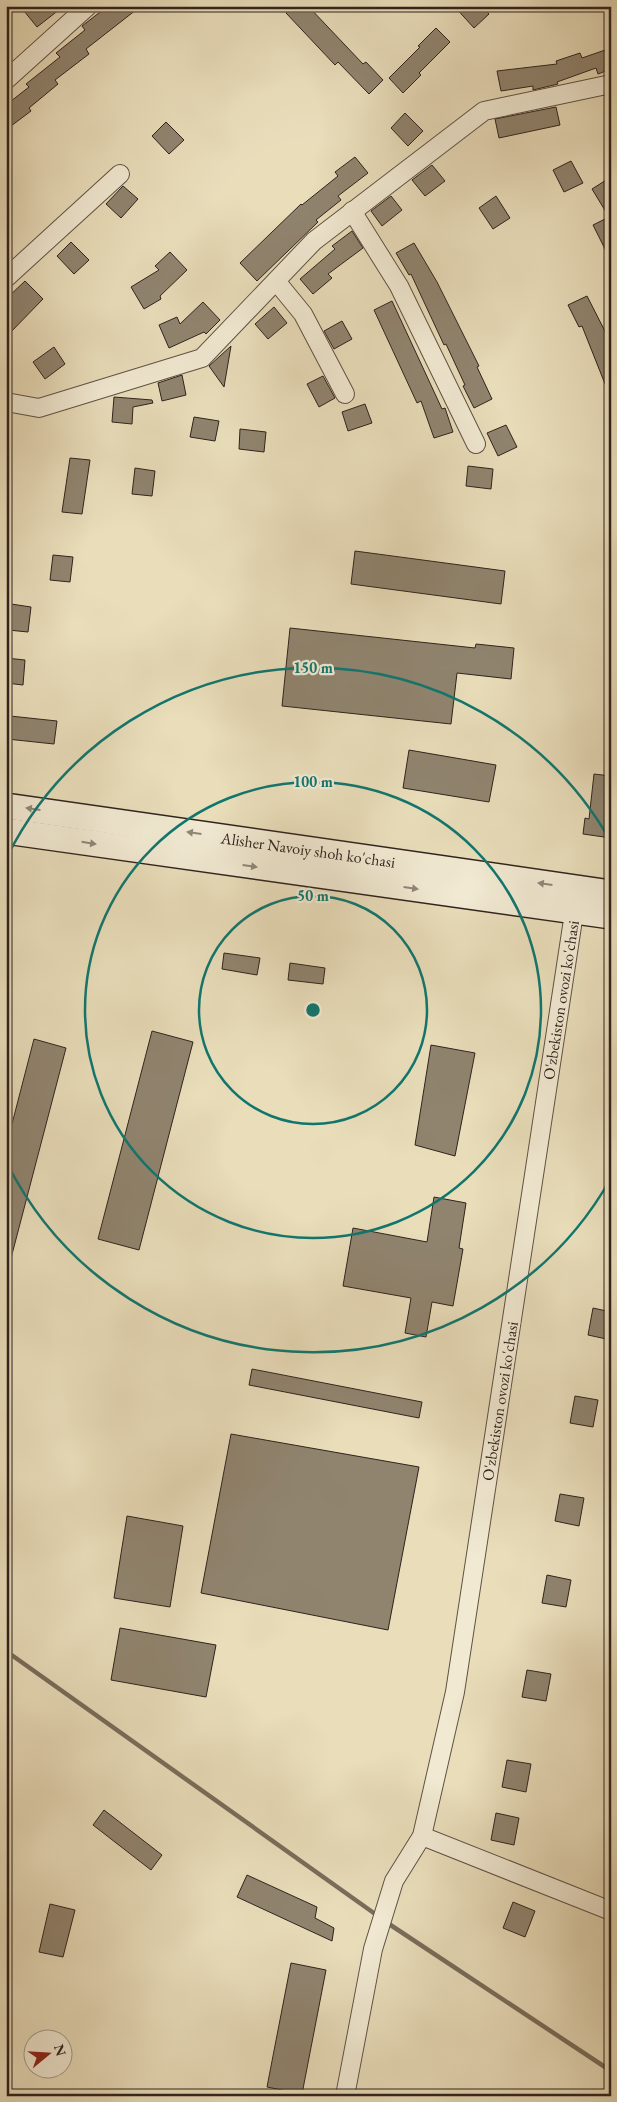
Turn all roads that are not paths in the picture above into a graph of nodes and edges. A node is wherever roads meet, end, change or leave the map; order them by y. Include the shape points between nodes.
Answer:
1 (88, 6) edge
2 (6, 80) edge
3 (611, 84) edge
4 (120, 174) dead end
5 (352, 211) junction
6 (6, 278) edge
7 (276, 281) junction
8 (346, 394) dead end
9 (6, 402) edge
10 (476, 444) dead end
11 (6, 806) edge
12 (6, 831) edge
13 (611, 893) edge
14 (576, 900) junction
15 (611, 916) edge
16 (422, 1836) junction
17 (611, 1911) edge
18 (345, 2096) edge

1 - 2 street
3 - 5 street via 484,111
4 - 6 street
5 - 7 street via 314,241
5 - 10 street via 399,286
7 - 8 street via 303,314
7 - 9 street via 202,358 39,408
14 -> 11 main road, Alisher Navoiy shoh ko'chasi
12 -> 14 main road, Alisher Navoiy shoh ko'chasi
13 - 14 main road, Alisher Navoiy shoh ko'chasi
14 - 15 main road, Alisher Navoiy shoh ko'chasi
14 - 16 street, O'zbekiston ovozi ko'chasi via 455,1692
16 - 17 street
16 - 18 street, O'zbekiston ovozi ko'chasi via 394,1881 373,1949

